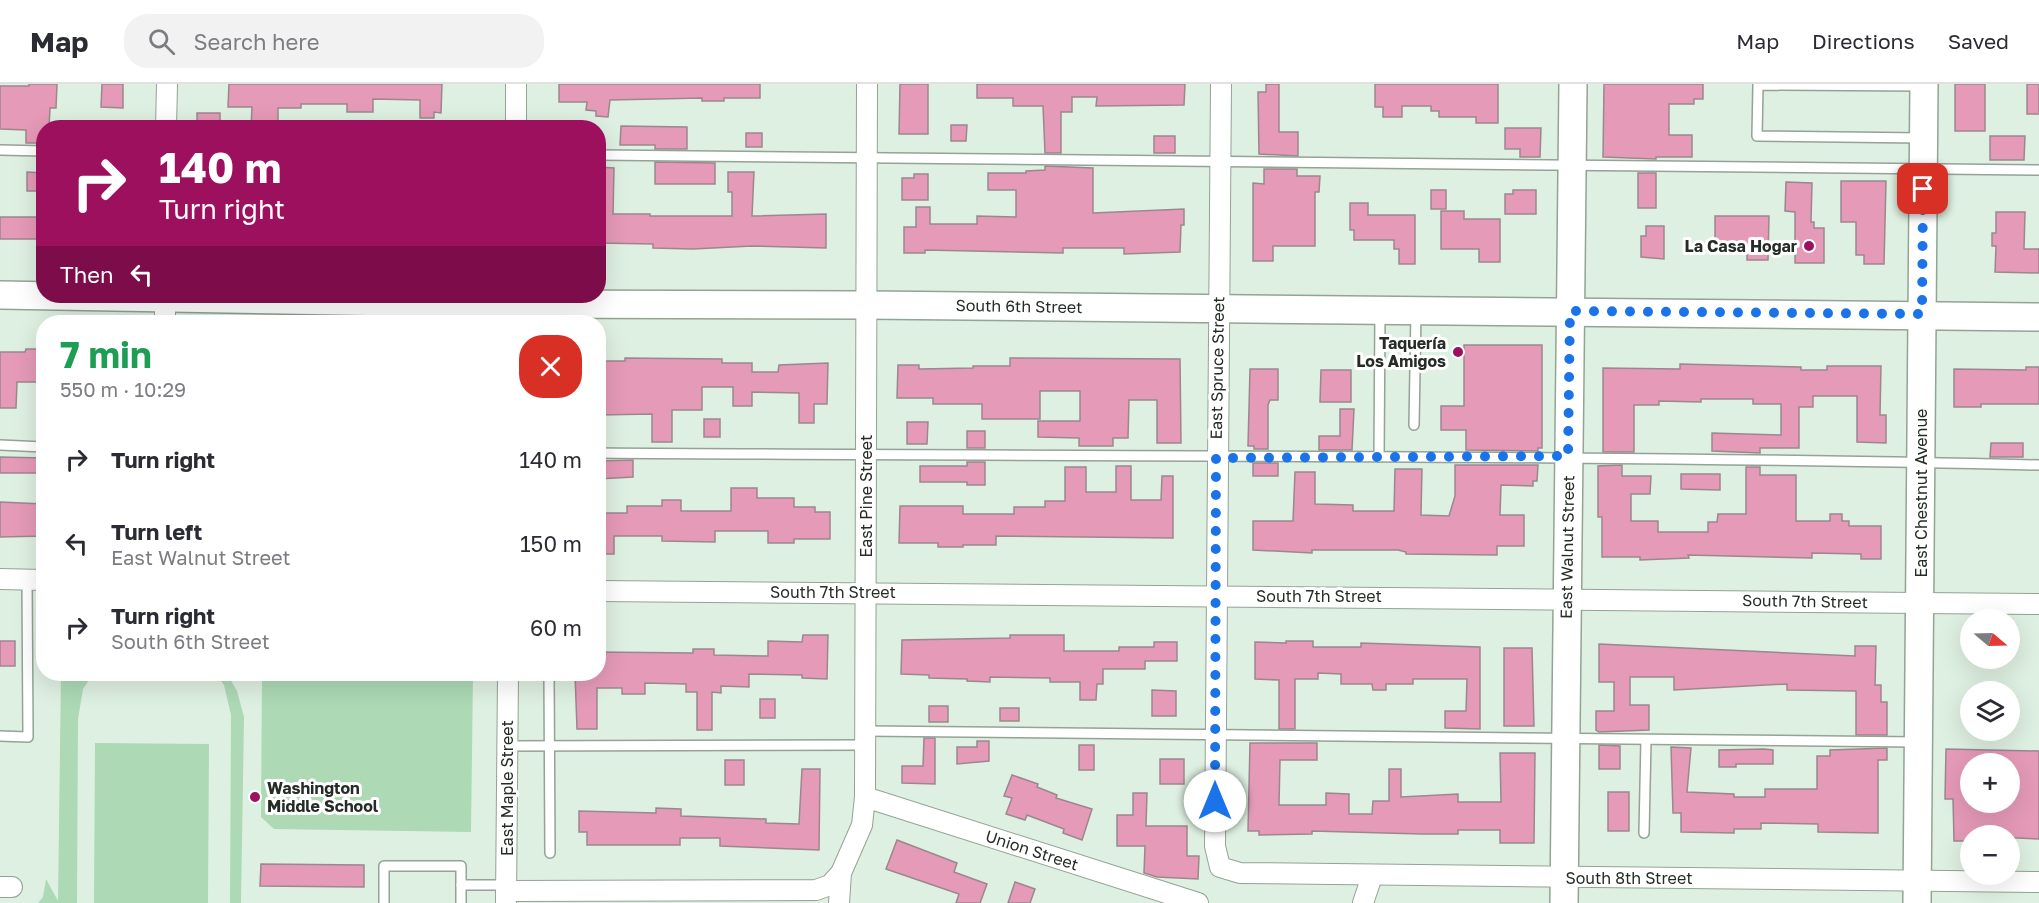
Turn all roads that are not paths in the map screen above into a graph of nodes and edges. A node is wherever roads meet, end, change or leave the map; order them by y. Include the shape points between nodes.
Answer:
1 (167, 84) edge
2 (516, 84) edge
3 (867, 84) edge
4 (1221, 84) edge
5 (1573, 84) edge
6 (1924, 85) edge
7 (166, 120) edge
8 (516, 120) edge
9 (1924, 138) junction
10 (0, 150) edge
11 (36, 151) edge
12 (606, 154) edge
13 (867, 158) junction
14 (1220, 162) junction
15 (1572, 165) junction
16 (1923, 169) junction
17 (2039, 170) edge
18 (0, 295) edge
19 (36, 297) edge
20 (132, 303) edge
21 (866, 304) junction
22 (165, 305) edge
23 (516, 307) edge
24 (1218, 308) junction
25 (1380, 310) junction
26 (1416, 310) junction
27 (1570, 311) junction
28 (1922, 314) junction
29 (2039, 317) edge
30 (1414, 425) dead end
31 (0, 446) edge
32 (36, 447) edge
33 (606, 453) edge
34 (866, 455) junction
35 (1568, 456) junction
36 (1378, 457) junction
37 (1216, 458) junction
38 (1921, 462) junction
39 (2039, 465) edge
40 (0, 579) edge
41 (35, 580) edge
42 (606, 591) edge
43 (865, 592) junction
44 (1215, 596) junction
45 (1566, 598) junction
46 (1920, 602) junction
47 (2039, 604) edge
48 (508, 681) edge
49 (549, 681) edge
50 (1215, 734) junction
51 (0, 736) edge
52 (865, 738) junction
53 (1565, 739) junction
54 (1646, 740) junction
55 (1919, 742) junction
56 (507, 746) junction
57 (549, 746) junction
58 (865, 797) junction
59 (1644, 833) dead end
60 (550, 853) dead end
61 (1220, 867) joint
62 (841, 873) junction
63 (1372, 876) junction
64 (2039, 882) edge
65 (461, 885) junction
66 (1564, 891) edge
67 (1917, 892) edge
68 (506, 893) edge
69 (384, 903) edge
70 (461, 903) edge
71 (839, 903) edge
72 (1198, 903) edge
73 (1363, 903) edge

1 - 7 street
2 - 8 street
3 - 13 street, East Pine Street
4 - 14 street, East Spruce Street
5 - 15 street, East Walnut Street
6 - 9 street, East Chestnut Avenue
6 - 9 lane via 1758,85 1757,136
9 - 16 street, East Chestnut Avenue
10 - 11 lane
12 - 13 lane
13 - 14 lane
13 - 21 street, East Pine Street
14 - 15 lane
14 - 24 street, East Spruce Street
15 - 16 lane
15 - 27 street, East Walnut Street
16 - 17 lane
16 - 28 street, East Chestnut Avenue
18 - 19 street, South 6th Street
20 - 22 street, South 6th Street
21 - 23 street, South 6th Street
21 - 24 street, South 6th Street
21 - 34 street, East Pine Street
22 - 23 street, South 6th Street
24 - 25 street, South 6th Street
24 - 37 street, East Spruce Street
25 - 26 street, South 6th Street
25 - 36 lane
26 - 27 street, South 6th Street
26 - 30 lane
27 - 28 street, South 6th Street
27 - 35 street, East Walnut Street
28 - 29 street, South 6th Street
28 - 38 street, East Chestnut Avenue
31 - 32 lane
33 - 34 lane
34 - 37 lane
34 - 43 street, East Pine Street
35 - 36 lane
35 - 38 lane
35 - 45 street, East Walnut Street
36 - 37 lane
37 - 44 street, East Spruce Street
38 - 39 lane
38 - 46 street, East Chestnut Avenue
40 - 41 street
41 - 51 lane via 28,737
42 - 43 street, South 7th Street
43 - 44 street, South 7th Street
43 - 52 street, East Pine Street
44 - 45 street, South 7th Street
44 - 50 street, East Spruce Street
45 - 46 street, South 7th Street
45 - 53 street, East Walnut Street
46 - 47 street, South 7th Street
46 - 55 street, East Chestnut Avenue
48 - 56 street, East Maple Street
49 - 57 lane
50 - 52 lane
50 - 53 lane
50 - 61 street, East Spruce Street via 1215,846
52 - 57 lane
52 - 58 street, East Pine Street
53 - 54 lane
53 - 66 street, East Walnut Street
54 - 55 lane
54 - 59 lane
55 - 67 street, East Chestnut Avenue
56 - 57 lane
56 - 68 street, East Maple Street
57 - 60 lane
58 - 62 street, East Pine Street via 862,825
58 - 72 street, Union Street
61 - 63 street, South 8th Street via 1240,873
62 - 68 street via 830,885 816,890
62 - 71 street, East Pine Street
63 - 66 street, South 8th Street
63 - 73 street
64 - 67 street, South 8th Street
65 - 68 lane
65 - 69 lane via 461,866 384,867
65 - 70 lane
66 - 67 street, South 8th Street

